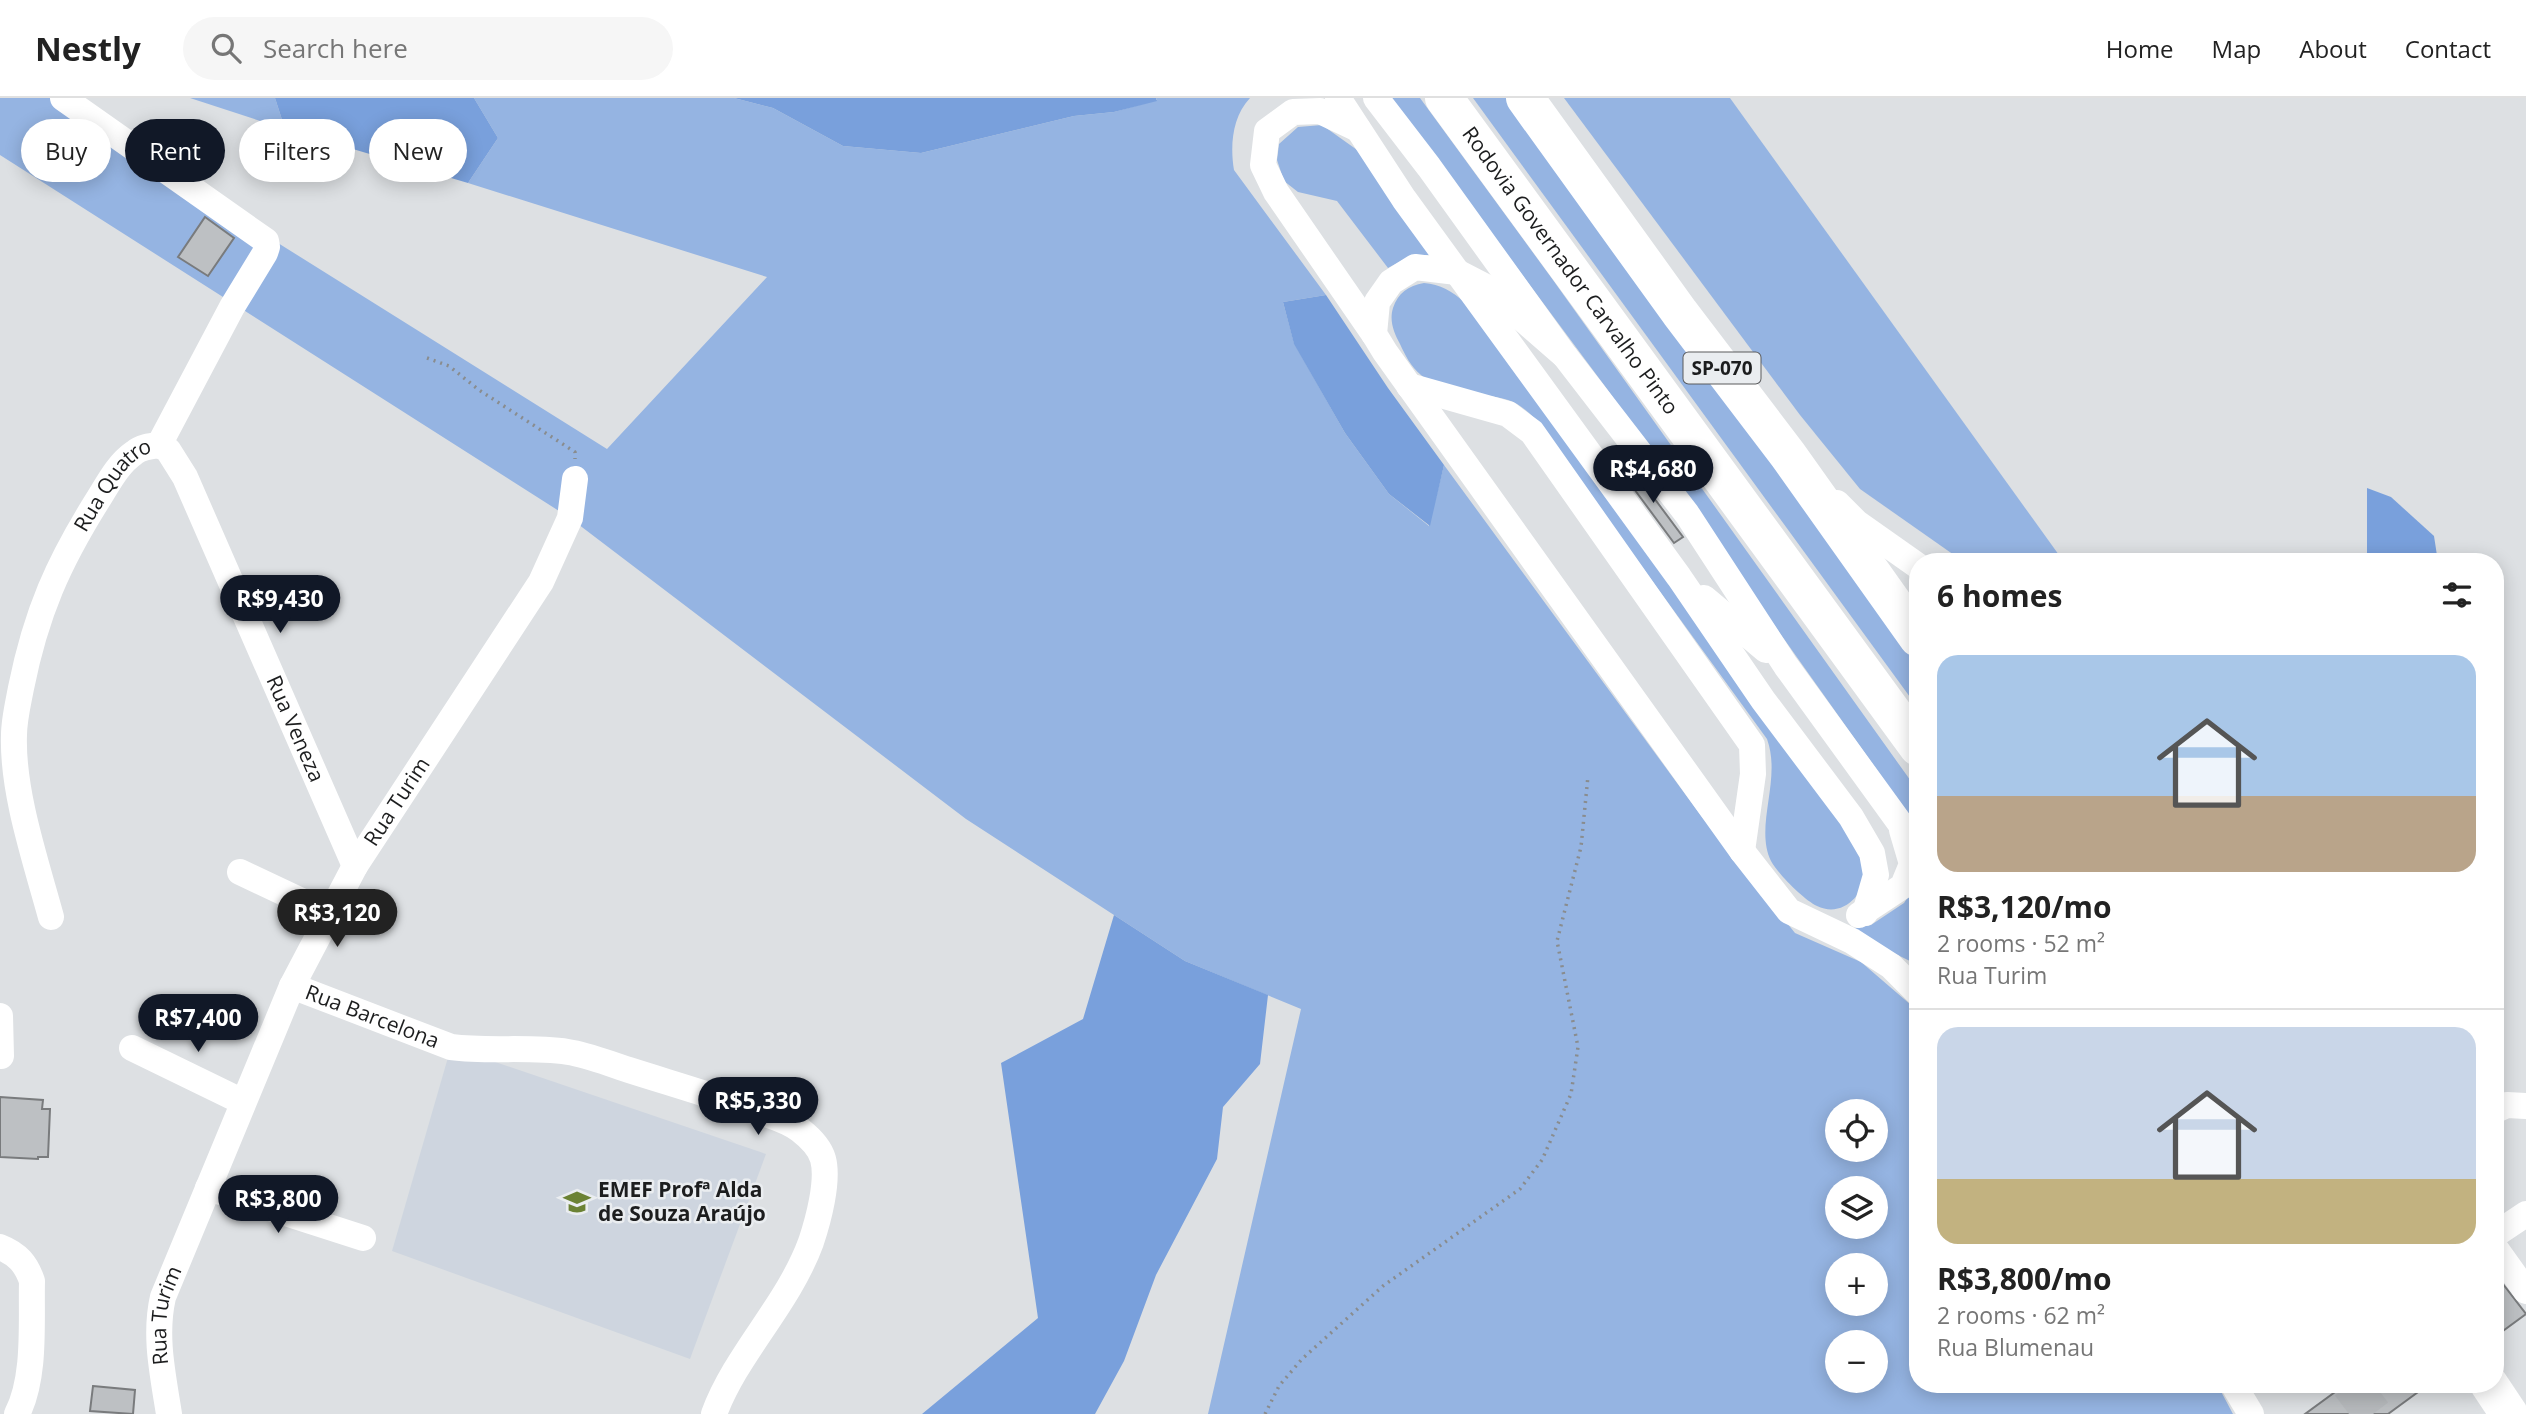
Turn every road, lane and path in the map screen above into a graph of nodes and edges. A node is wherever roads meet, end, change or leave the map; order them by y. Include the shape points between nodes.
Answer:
1 (63, 98) edge
2 (1338, 98) edge
3 (1376, 98) edge
4 (1444, 98) edge
5 (1525, 98) edge
6 (1359, 130) junction
7 (1457, 272) junction
8 (1374, 334) junction
9 (1565, 356) junction
10 (427, 358) dead end
11 (1409, 386) junction
12 (159, 445) junction
13 (1788, 455) junction
14 (575, 479) joint
15 (1909, 560) edge
16 (1679, 577) junction
17 (1909, 625) edge
18 (1786, 666) junction
19 (1909, 735) edge
20 (1588, 776) dead end
21 (1909, 837) edge
22 (1742, 851) junction
23 (355, 866) junction
24 (1909, 871) edge
25 (240, 872) dead end
26 (1865, 913) junction
27 (329, 914) junction
28 (51, 917) dead end
29 (1816, 925) junction
30 (1909, 984) edge
31 (292, 986) junction
32 (0, 1016) edge
33 (132, 1048) dead end
34 (6, 1056) edge
35 (243, 1102) junction
36 (2504, 1106) edge
37 (2526, 1106) edge
38 (208, 1188) junction
39 (2526, 1214) edge
40 (2504, 1229) edge
41 (363, 1238) dead end
42 (0, 1247) edge
43 (2504, 1260) edge
44 (2526, 1291) edge
45 (2238, 1393) edge
46 (2495, 1393) edge
47 (17, 1414) edge
48 (169, 1414) edge
49 (715, 1414) edge
50 (1265, 1414) edge
51 (2251, 1414) edge
52 (2509, 1414) edge

1 - 12 street, Rua Quatro via 266,241 265,253
2 - 6 street
3 - 9 street
4 - 19 highway, Rodovia Governador Carvalho Pinto / SP-070
5 - 13 highway, SP-070
6 - 7 street
6 - 8 street via 1320,111 1293,113 1267,131 1263,165 1276,192
7 - 8 street via 1415,267 1391,282 1377,302
7 - 9 street via 1494,292
7 - 16 street
8 - 11 street
9 - 18 street via 1687,513
10 - 14 path via 449,366 575,452
11 - 22 street
11 - 22 street via 1508,414 1532,432 1752,745 1753,774
12 - 23 street, Rua Veneza via 168,450 185,477
12 - 28 street, Rua Quatro via 135,452 108,483 72,540 48,590 29,649 14,734 14,765
13 - 15 street via 1857,523
13 - 17 highway, SP-070
14 - 23 street, Rua Turim via 570,518 541,582
16 - 18 street
16 - 26 street via 1872,853 1876,875
18 - 21 street
20 - 50 path via 1581,847 1557,941 1578,1047 1571,1094 1542,1160 1520,1189 1383,1286 1302,1359 1279,1386
22 - 29 street via 1788,911
23 - 27 street, Rua Turim
24 - 26 street via 1903,886
25 - 27 street
26 - 29 street
27 - 31 street, Rua Turim
29 - 30 street via 1852,941 1891,966
31 - 35 street, Rua Turim
31 - 49 street, Rua Barcelona via 451,1047 572,1053 686,1087 779,1119 799,1129 817,1147 824,1177 810,1244 790,1287
32 - 34 street
33 - 35 street
35 - 38 street, Rua Turim
36 - 37 street
38 - 41 street
38 - 48 street, Rua Turim via 158,1319
39 - 40 street
42 - 47 street via 19,1257 32,1281 29,1381
43 - 44 street
45 - 51 street
46 - 52 highway

